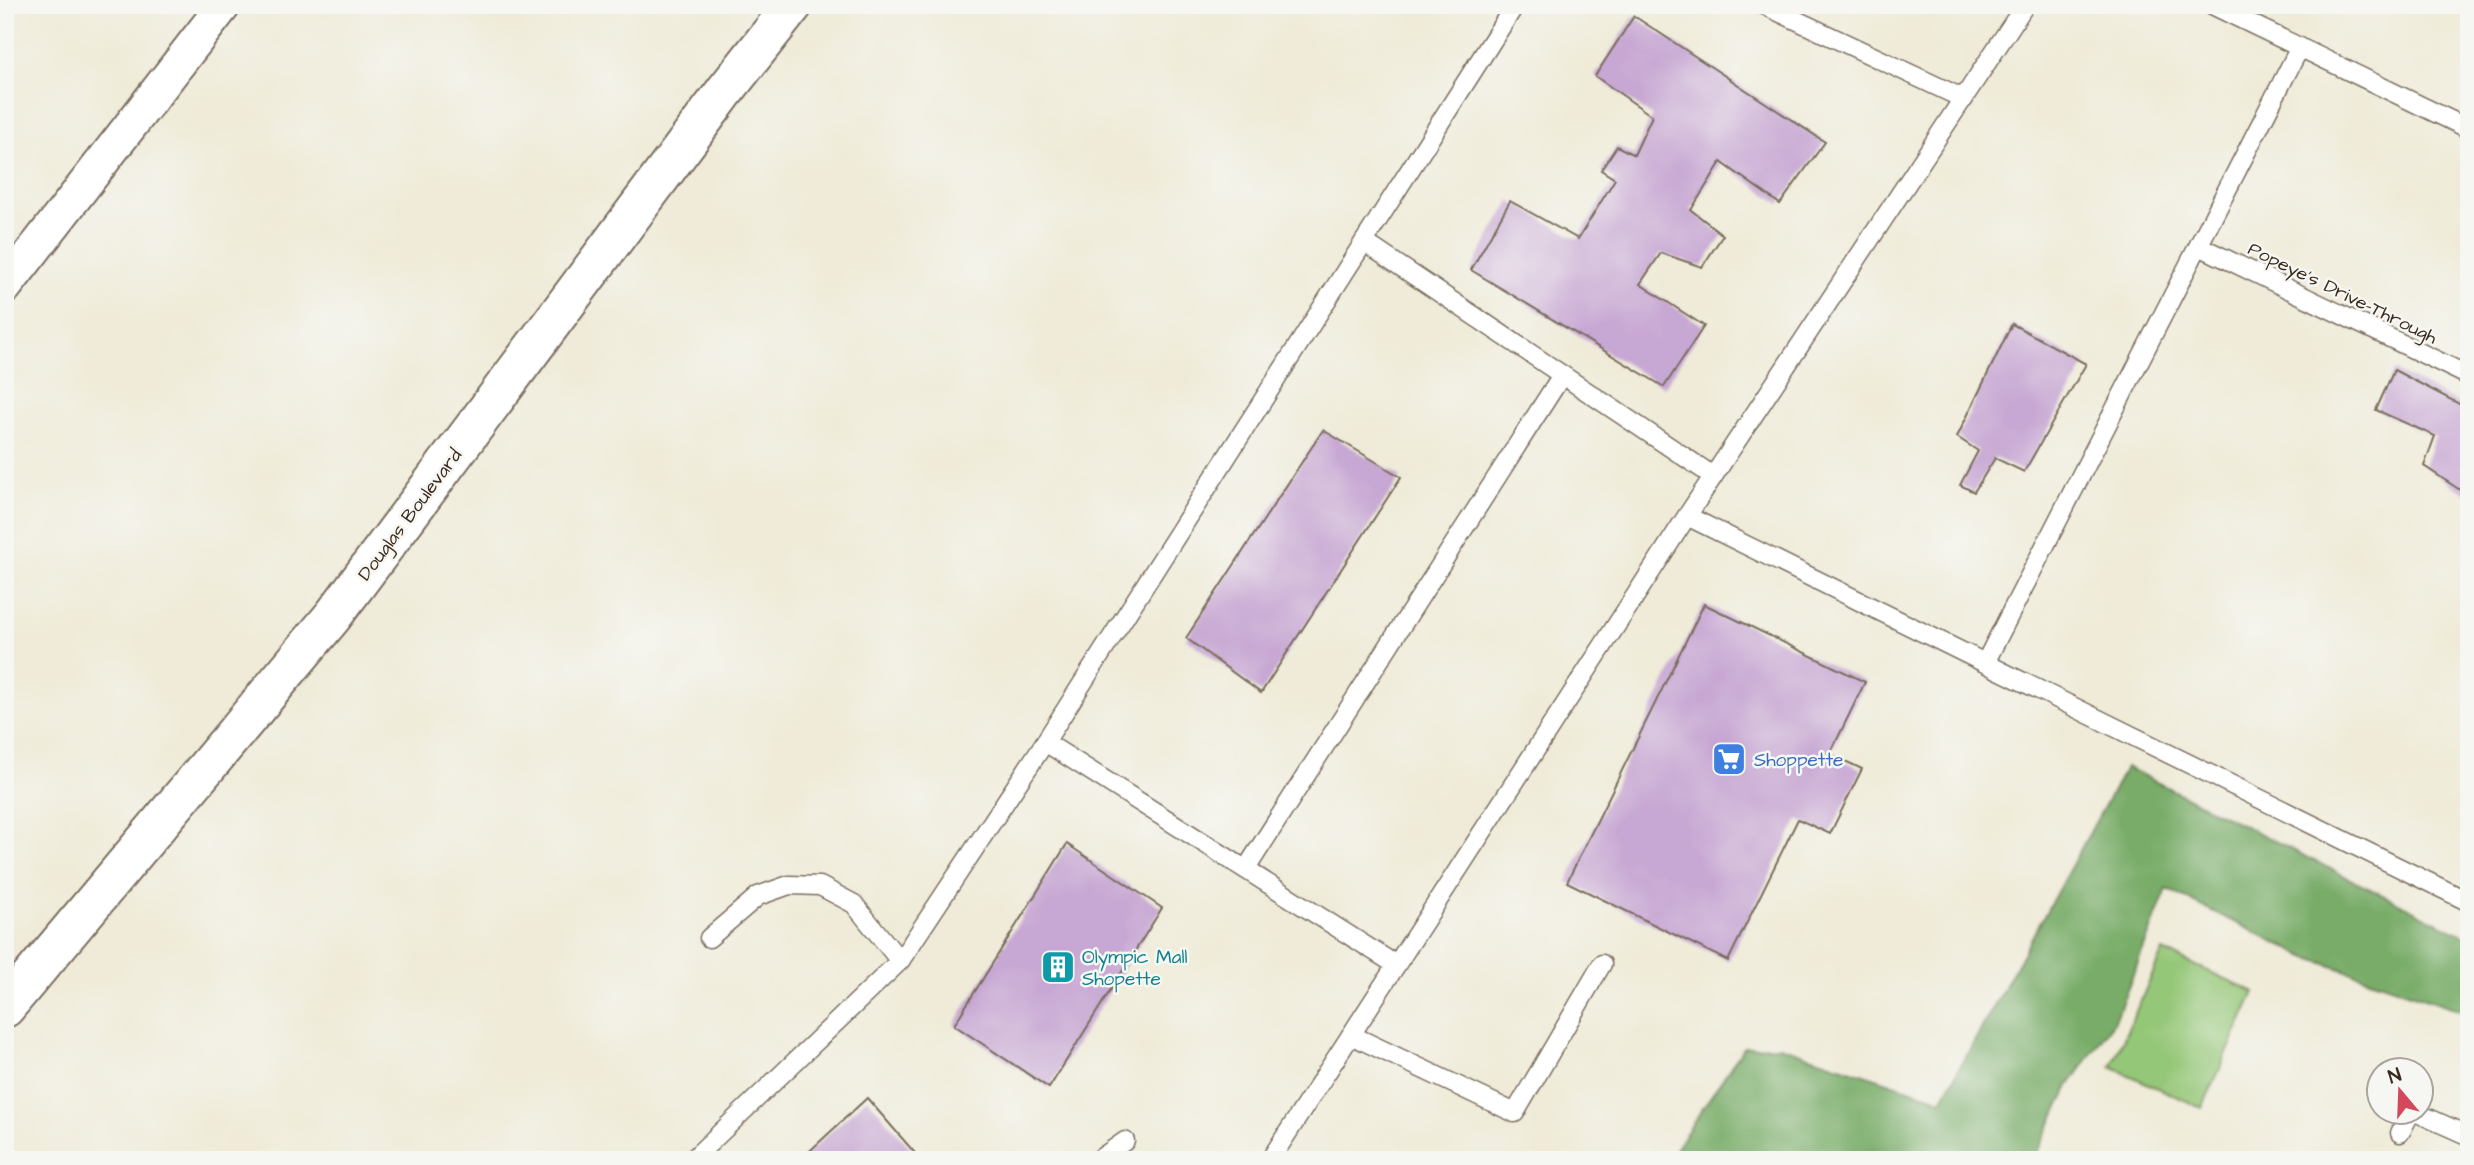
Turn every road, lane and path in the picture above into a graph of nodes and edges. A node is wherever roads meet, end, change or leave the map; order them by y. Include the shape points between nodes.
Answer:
1 (224, 5) edge
2 (793, 5) edge
3 (1515, 5) edge
4 (1764, 5) edge
5 (2025, 5) edge
6 (2213, 5) edge
7 (2240, 11) edge
8 (2300, 47) junction
9 (1964, 99) junction
10 (2469, 130) edge
11 (1364, 242) junction
12 (2199, 246) junction
13 (5, 288) edge
14 (1562, 375) junction
15 (2469, 376) edge
16 (1713, 476) junction
17 (1687, 516) junction
18 (1985, 663) junction
19 (1045, 742) junction
20 (1245, 869) junction
21 (2469, 902) edge
22 (709, 938) dead end
23 (900, 961) junction
24 (1602, 964) dead end
25 (1396, 965) junction
26 (5, 1008) edge
27 (1351, 1035) junction
28 (2436, 1122) edge
29 (2404, 1126) edge
30 (2400, 1133) dead end
31 (2469, 1136) edge
32 (1125, 1141) dead end
33 (692, 1160) edge
34 (1098, 1160) edge
35 (1270, 1160) edge

1 - 13 street
2 - 26 street, Douglas Boulevard via 332,616
3 - 11 lane
4 - 9 lane
5 - 9 lane
6 - 7 lane
7 - 8 lane
8 - 10 lane
8 - 12 lane
9 - 16 lane
11 - 14 lane
11 - 19 lane
12 - 15 lane, Popeye's Drive-Through
12 - 18 lane
14 - 16 lane
14 - 20 lane
16 - 17 lane
17 - 18 lane
17 - 25 lane
18 - 21 lane
19 - 20 lane
19 - 23 lane
20 - 25 lane
22 - 23 lane via 758,896 789,885 820,886 854,904
23 - 33 lane
24 - 27 lane via 1515,1113
25 - 27 lane
27 - 35 lane
28 - 31 lane
29 - 30 lane
32 - 34 lane

